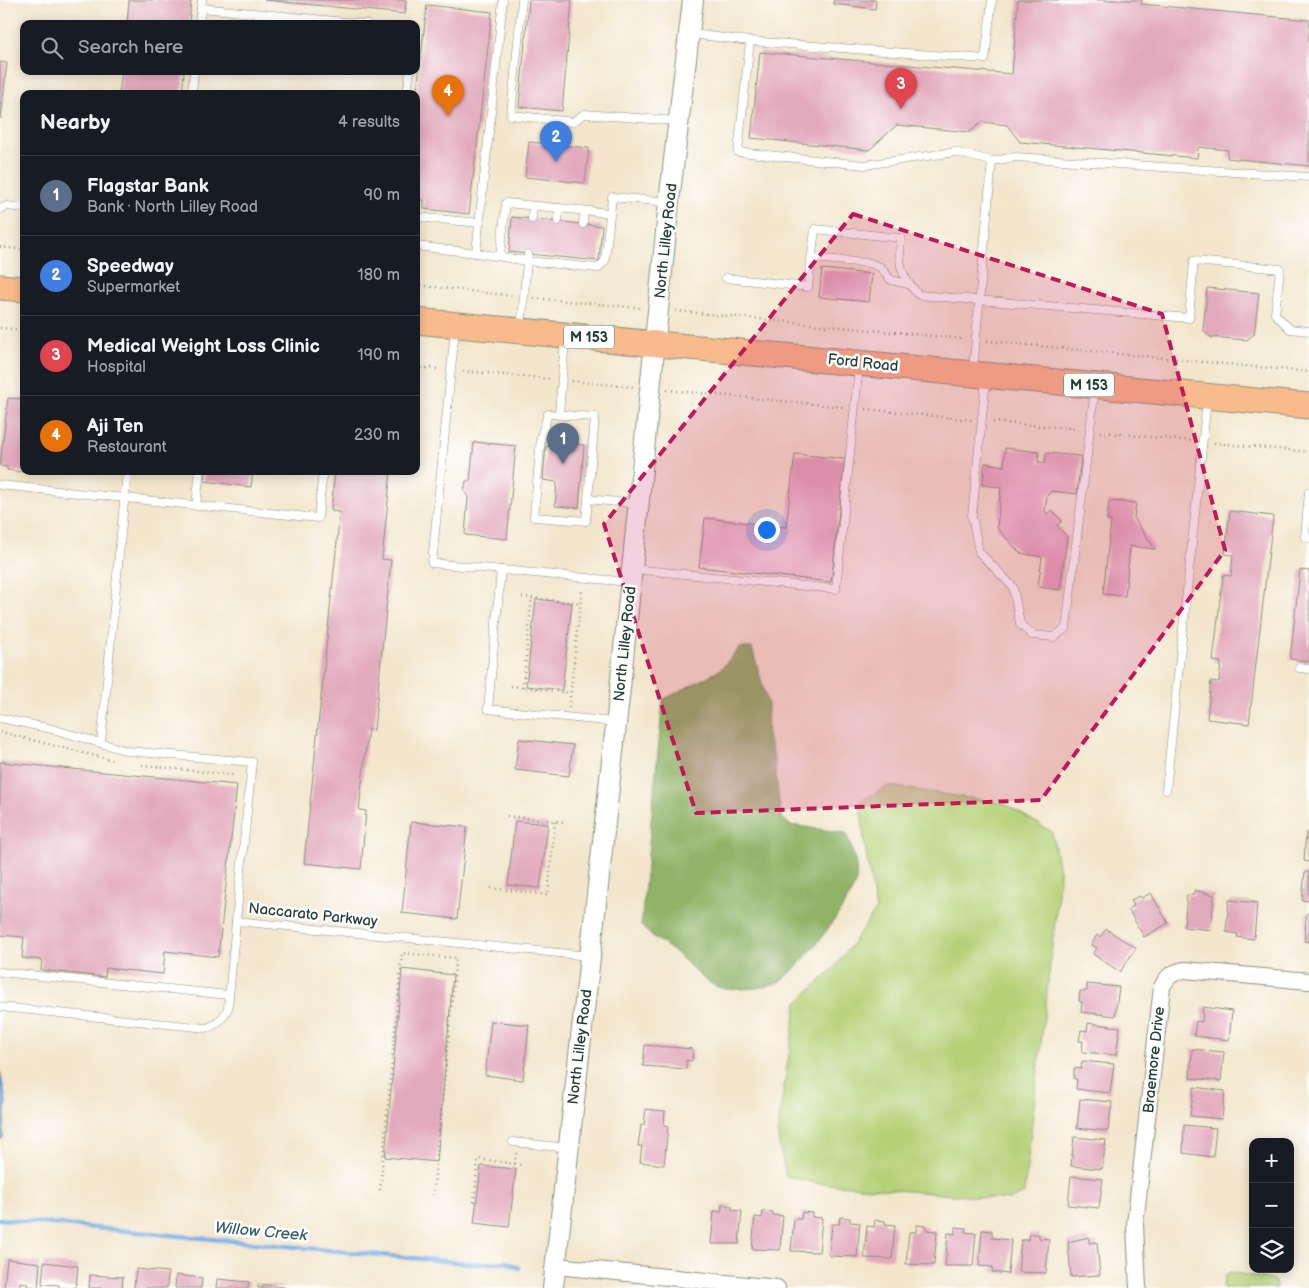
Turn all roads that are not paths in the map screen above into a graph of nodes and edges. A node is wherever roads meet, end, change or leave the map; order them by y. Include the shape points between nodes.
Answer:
1 (503, 0) edge
2 (522, 0) edge
3 (692, 0) edge
4 (992, 0) edge
5 (201, 4) edge
6 (199, 20) edge
7 (333, 20) edge
8 (689, 34) junction
9 (750, 41) junction
10 (194, 75) edge
11 (410, 75) edge
12 (192, 90) edge
13 (408, 90) edge
14 (680, 121) junction
15 (992, 161) junction
16 (1309, 177) edge
17 (669, 202) junction
18 (533, 206) junction
19 (20, 208) edge
20 (559, 208) junction
21 (0, 209) edge
22 (584, 211) junction
23 (610, 214) junction
24 (420, 217) edge
25 (532, 219) dead end
26 (558, 221) dead end
27 (480, 223) junction
28 (583, 224) dead end
29 (420, 246) edge
30 (476, 253) junction
31 (500, 256) junction
32 (528, 257) junction
33 (811, 258) junction
34 (726, 278) dead end
35 (908, 284) junction
36 (0, 287) edge
37 (20, 289) edge
38 (979, 301) junction
39 (420, 321) edge
40 (455, 325) junction
41 (521, 331) junction
42 (1309, 331) edge
43 (565, 335) junction
44 (656, 343) junction
45 (860, 363) junction
46 (980, 374) junction
47 (1096, 385) junction
48 (1208, 396) junction
49 (1309, 406) edge
50 (559, 414) junction
51 (127, 475) edge
52 (200, 475) edge
53 (323, 475) edge
54 (0, 485) edge
55 (1309, 492) edge
56 (124, 499) junction
57 (588, 499) junction
58 (640, 504) junction
59 (196, 506) junction
60 (1309, 538) edge
61 (501, 570) junction
62 (632, 576) junction
63 (1299, 668) dead end
64 (1309, 669) edge
65 (0, 718) edge
66 (616, 722) junction
67 (101, 743) junction
68 (1166, 790) dead end
69 (236, 921) junction
70 (591, 956) junction
71 (0, 972) edge
72 (1309, 981) edge
73 (229, 995) junction
74 (0, 1007) edge
75 (513, 1142) dead end
76 (568, 1148) junction
77 (556, 1266) junction
78 (553, 1288) edge
79 (778, 1288) edge
80 (1138, 1288) edge

1 - 27 lane
2 - 14 lane via 511,116 573,122 584,114
3 - 8 street, North Lilley Road
4 - 9 lane via 985,59
5 - 6 lane
5 - 7 lane
8 - 9 lane
8 - 14 street, North Lilley Road
9 - 15 lane via 738,152 864,165 955,152
10 - 12 lane
11 - 13 lane
14 - 17 street, North Lilley Road
15 - 16 lane via 1016,157
15 - 38 lane
17 - 23 lane via 612,198
17 - 44 street, North Lilley Road
18 - 20 lane
18 - 25 lane
18 - 31 lane via 506,203
19 - 21 lane
20 - 22 lane
20 - 26 lane
22 - 23 lane
22 - 28 lane
23 - 32 lane via 605,261 598,268 579,262
24 - 27 lane
27 - 30 lane
29 - 30 lane
30 - 31 lane
31 - 32 lane
32 - 41 lane
33 - 34 lane via 808,287
33 - 35 lane via 869,263 880,267 891,280
33 - 35 lane via 815,229 901,238 898,261
35 - 38 lane via 920,295
36 - 37 main road
38 - 42 lane via 1189,318 1194,261 1280,269 1275,314 1290,329
38 - 46 lane via 976,340
39 - 40 main road, Ford Road / M 153
40 - 41 main road, Ford Road / M 153
40 - 61 lane via 432,563
41 - 43 main road, Ford Road / M 153
43 - 44 main road, Ford Road / M 153
43 - 50 lane
44 - 45 main road, Ford Road / M 153
44 - 58 street, North Lilley Road
45 - 46 main road, Ford Road / M 153
45 - 62 lane via 836,589 697,575
46 - 47 main road, Ford Road / M 153
46 - 47 lane via 972,516 979,552 1013,587 1020,624 1032,635 1054,637 1066,628
47 - 48 main road, Ford Road / M 153
48 - 49 main road, Ford Road / M 153
48 - 68 lane
50 - 57 lane via 595,417
50 - 57 lane via 548,414 541,437 534,517 586,521
51 - 56 lane
52 - 59 lane
53 - 59 lane via 318,518
54 - 56 lane
55 - 60 lane via 1305,537
56 - 59 lane
56 - 67 lane
57 - 58 lane
58 - 62 street, North Lilley Road
61 - 62 lane
61 - 66 lane via 488,709
62 - 66 street, North Lilley Road
63 - 64 lane
65 - 67 lane
66 - 70 street, North Lilley Road
67 - 69 lane via 128,751 252,762
69 - 70 lane, Naccarato Parkway
69 - 73 lane, Naccarato Parkway
70 - 76 street, North Lilley Road
71 - 73 lane
72 - 80 street, Braemore Drive via 1184,970 1166,979 1162,987 1136,1224
73 - 74 lane, Naccarato Parkway via 224,1016 206,1028
75 - 76 lane
76 - 77 street, North Lilley Road
77 - 78 street, North Lilley Road
77 - 79 street

